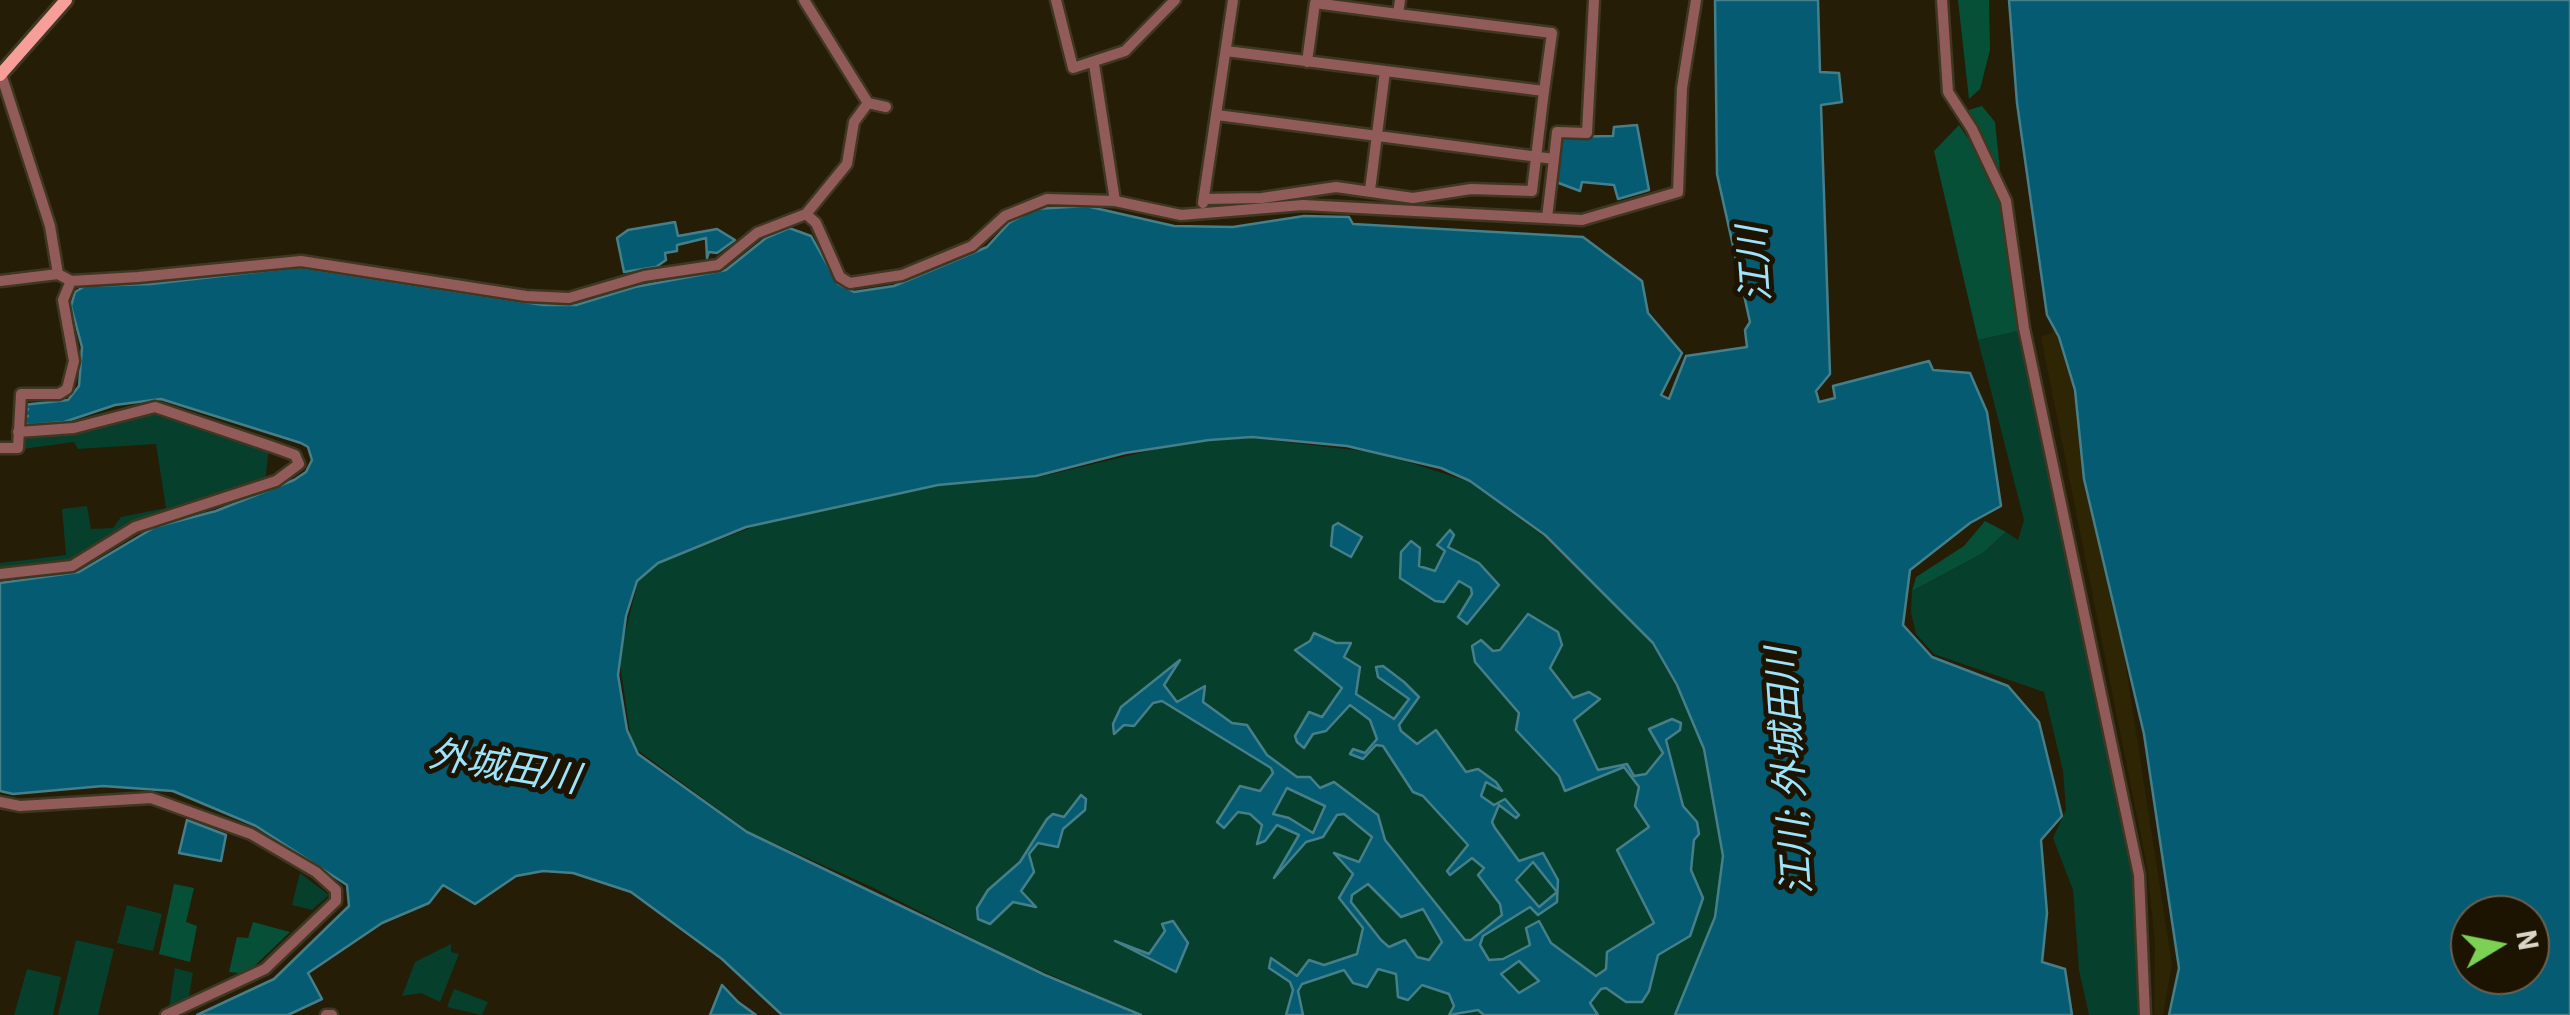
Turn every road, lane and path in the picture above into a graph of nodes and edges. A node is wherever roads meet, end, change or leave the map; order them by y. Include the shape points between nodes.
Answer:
1 (66, 0) edge
2 (804, 0) edge
3 (1056, 0) edge
4 (1175, 0) edge
5 (1233, 0) edge
6 (1400, 0) edge
7 (1594, 0) edge
8 (1696, 0) edge
9 (1942, 0) edge
10 (1398, 14) junction
11 (1226, 51) junction
12 (1308, 62) junction
13 (1094, 64) junction
14 (1385, 72) junction
15 (0, 74) edge
16 (1544, 91) junction
17 (868, 103) junction
18 (886, 108) dead end
19 (1216, 115) junction
20 (1377, 136) junction
21 (1536, 156) junction
22 (1554, 159) junction
23 (1370, 190) junction
24 (1204, 199) junction
25 (1115, 200) junction
26 (806, 214) junction
27 (1200, 214) junction
28 (1547, 218) junction
29 (58, 274) junction
30 (0, 281) edge
31 (71, 281) junction
32 (18, 428) junction
33 (0, 448) edge
34 (0, 574) edge
35 (0, 802) edge
36 (166, 1015) edge
37 (2145, 1015) edge

1 - 15 main road
2 - 17 street
3 - 13 street via 1073,68
4 - 13 street via 1140,40
5 - 11 street
6 - 10 street
7 - 22 street via 1587,133 1557,132
8 - 28 street via 1682,88 1678,192 1582,220
9 - 37 street via 1948,92 2006,201 2024,328 2139,875
10 - 12 street via 1315,3
10 - 16 street via 1552,34
11 - 12 street
11 - 19 street
12 - 14 street
13 - 25 street
14 - 16 street
14 - 20 street
15 - 29 street via 50,226
16 - 21 street
17 - 18 street
17 - 26 street via 854,122 847,164
19 - 20 street
19 - 24 street
20 - 21 street
20 - 23 street
21 - 22 street
21 - 23 street via 1532,190 1483,188 1413,198
22 - 28 street
23 - 24 street
24 - 27 street
25 - 26 street via 1069,197 1028,204 972,246 902,276 864,282 840,278
25 - 27 street
26 - 31 street via 757,232 718,264 569,298 301,260
27 - 28 street via 1304,205
29 - 30 street
29 - 31 street
31 - 32 street via 63,300 74,361 66,388 18,397
32 - 33 street via 18,448
32 - 34 street via 74,428 155,407 273,446 295,455 299,464 276,481 136,526 72,566
35 - 36 street via 151,798 252,834 336,890 336,901 265,969

